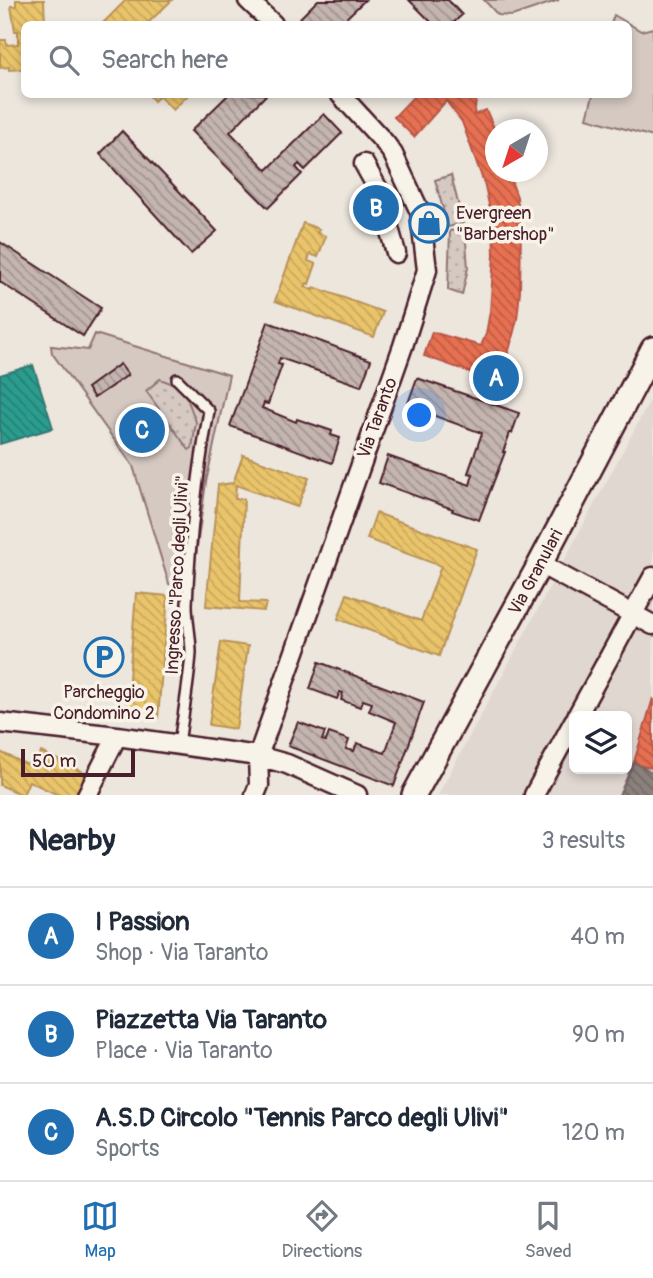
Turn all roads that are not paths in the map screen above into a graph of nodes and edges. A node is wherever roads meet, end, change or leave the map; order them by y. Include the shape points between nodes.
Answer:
1 (248, 0) edge
2 (270, 21) edge
3 (344, 98) edge
4 (364, 164) dead end
5 (396, 254) dead end
6 (653, 349) edge
7 (177, 379) dead end
8 (540, 564) junction
9 (653, 577) edge
10 (632, 613) junction
11 (653, 625) edge
12 (579, 711) edge
13 (0, 723) edge
14 (569, 729) edge
15 (117, 736) junction
16 (178, 744) junction
17 (258, 756) junction
18 (87, 795) edge
19 (255, 795) edge
20 (357, 795) edge
21 (414, 795) edge
22 (534, 795) edge

1 - 2 street
3 - 17 street, Via Taranto via 393,154 420,212 428,270
4 - 5 street via 379,189
6 - 8 street, Via Granulari
7 - 16 lane, Ingresso "Parco degli Ulivi" via 209,411 193,517 187,617 191,653
8 - 10 street
8 - 21 street, Via Granulari
9 - 10 street
10 - 11 street
10 - 12 street
13 - 15 street
14 - 22 street
15 - 16 street
15 - 18 street
16 - 17 street
17 - 19 street, Via Taranto
17 - 20 street via 288,764

